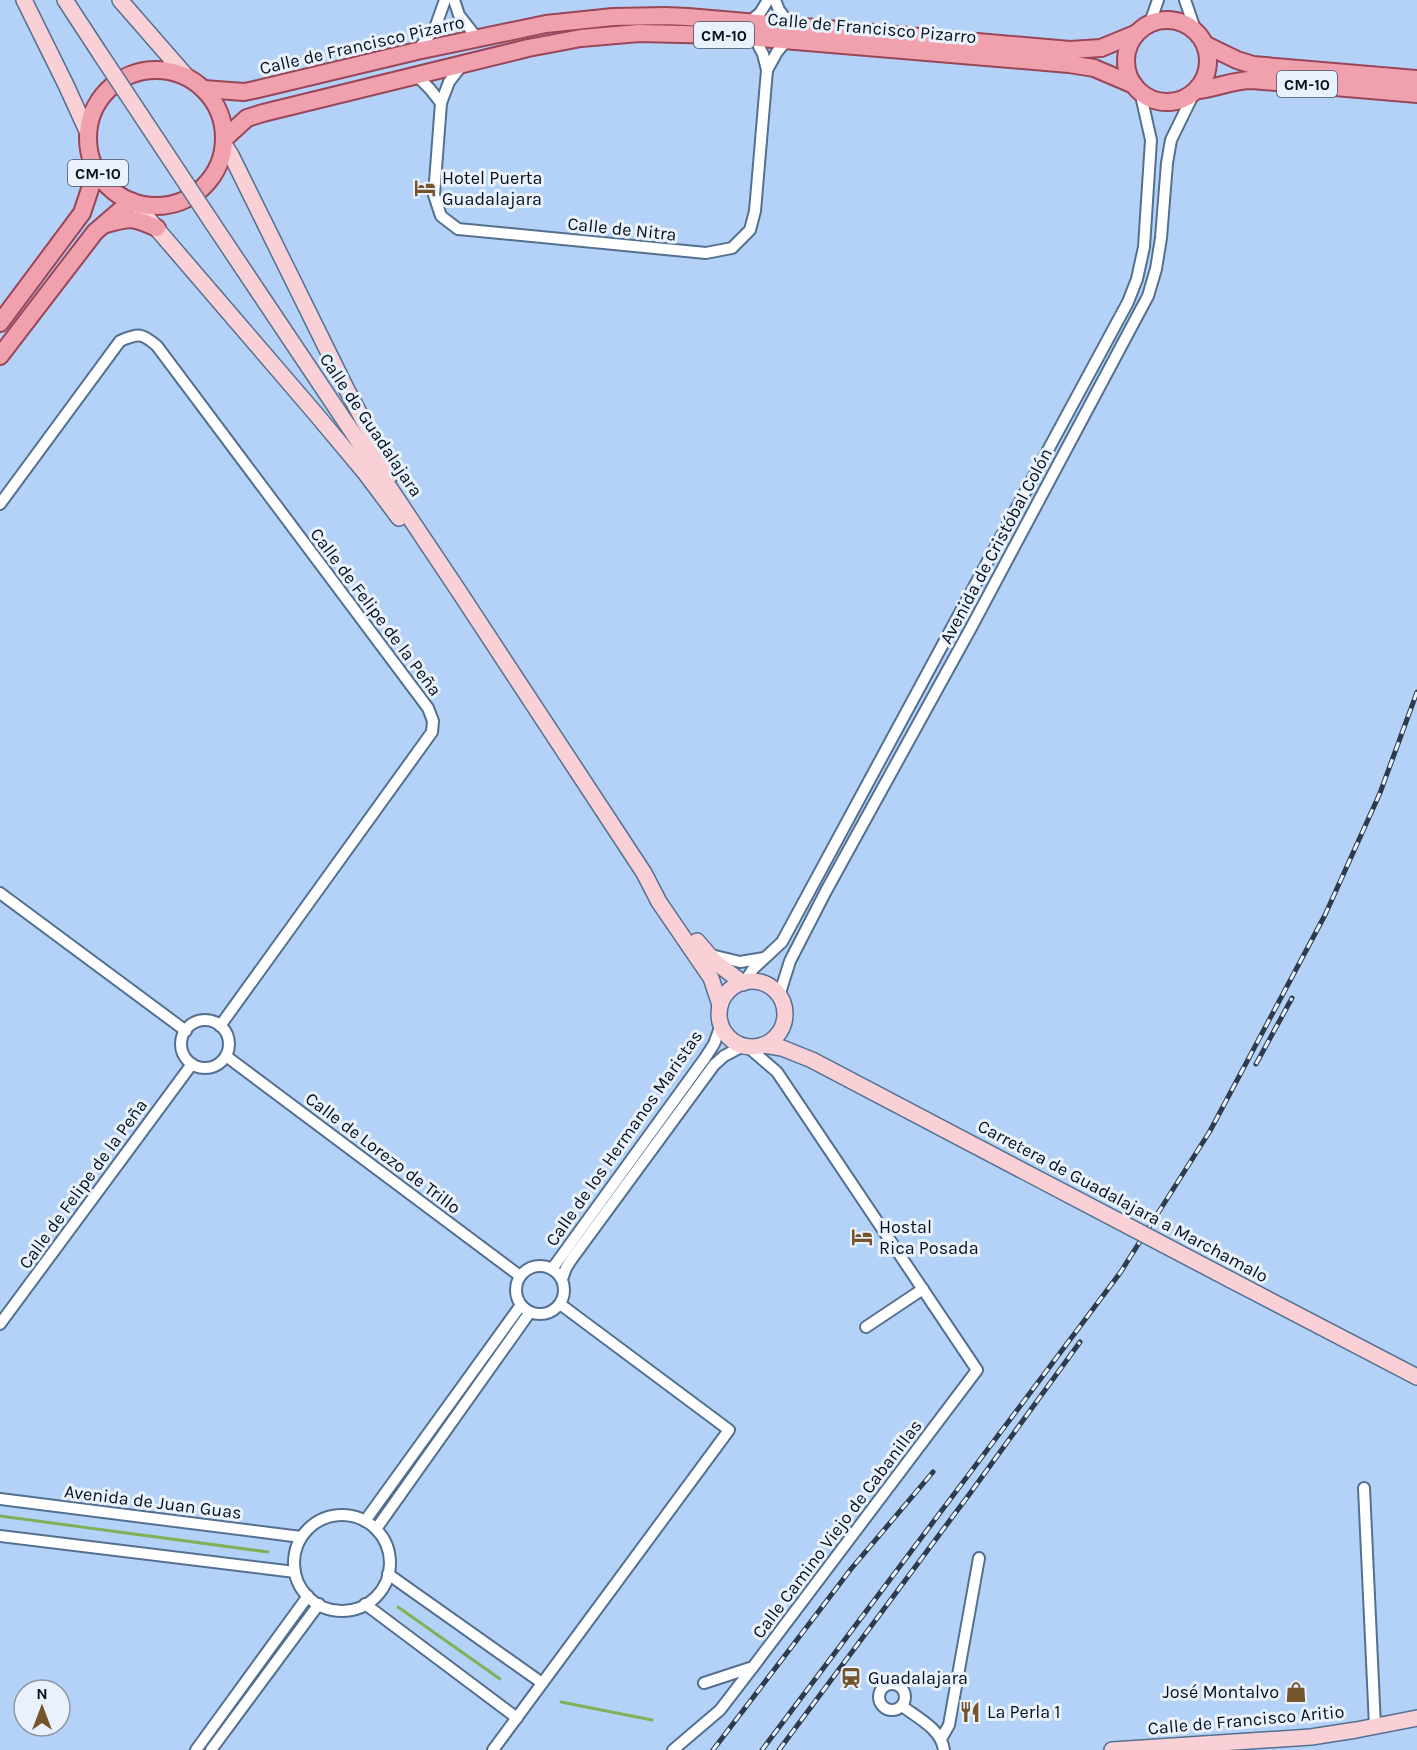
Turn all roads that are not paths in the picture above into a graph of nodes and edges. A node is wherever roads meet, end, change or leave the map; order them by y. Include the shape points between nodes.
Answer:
1 (24, 0) edge
2 (65, 0) edge
3 (120, 0) edge
4 (445, 0) edge
5 (454, 0) edge
6 (768, 0) edge
7 (775, 0) edge
8 (1158, 0) edge
9 (1185, 0) edge
10 (1150, 23) junction
11 (751, 30) junction
12 (789, 33) junction
13 (1135, 34) junction
14 (477, 38) junction
15 (1201, 38) junction
16 (417, 51) junction
17 (462, 65) junction
18 (767, 70) junction
19 (417, 76) junction
20 (188, 78) junction
21 (1417, 79) edge
22 (1137, 88) junction
23 (204, 89) junction
24 (1196, 93) junction
25 (1417, 94) edge
26 (441, 103) junction
27 (87, 131) junction
28 (224, 141) junction
29 (96, 171) junction
30 (133, 202) junction
31 (102, 225) junction
32 (157, 228) junction
33 (0, 323) edge
34 (0, 356) edge
35 (0, 504) edge
36 (458, 590) junction
37 (516, 679) junction
38 (644, 873) junction
39 (0, 894) edge
40 (707, 954) junction
41 (767, 957) junction
42 (744, 983) junction
43 (779, 996) junction
44 (720, 1005) junction
45 (721, 1025) junction
46 (220, 1026) junction
47 (783, 1027) junction
48 (186, 1031) junction
49 (768, 1044) junction
50 (746, 1046) junction
51 (226, 1056) junction
52 (812, 1060) junction
53 (192, 1064) junction
54 (777, 1072) junction
55 (552, 1269) junction
56 (520, 1276) junction
57 (562, 1280) junction
58 (923, 1289) junction
59 (560, 1304) junction
60 (526, 1309) junction
61 (0, 1324) edge
62 (866, 1328) dead end
63 (1417, 1377) edge
64 (1364, 1488) dead end
65 (0, 1499) edge
66 (365, 1521) junction
67 (376, 1529) junction
68 (0, 1536) edge
69 (302, 1538) junction
70 (979, 1558) dead end
71 (295, 1572) junction
72 (388, 1574) junction
73 (308, 1596) junction
74 (319, 1604) junction
75 (365, 1604) junction
76 (753, 1667) junction
77 (542, 1683) junction
78 (704, 1683) dead end
79 (902, 1706) dead end
80 (517, 1718) junction
81 (1412, 1720) edge
82 (1374, 1726) junction
83 (941, 1738) junction
84 (1187, 1748) edge
85 (196, 1750) edge
86 (211, 1750) edge
87 (493, 1750) edge
88 (672, 1750) edge
89 (944, 1750) edge
90 (1112, 1750) edge

1 - 27 main road
2 - 36 main road, Calle de Guadalajara, bridge
3 - 20 main road
4 - 16 street via 435,28
5 - 14 street via 459,15
6 - 11 street
7 - 12 street
8 - 10 street
9 - 15 street
10 - 13 main road, CM-10
10 - 15 main road, CM-10 via 1177,22
11 - 12 main road, Calle de Francisco Pizarro / CM-10
11 - 14 main road, Calle de Francisco Pizarro / CM-10 via 665,16 597,18
11 - 17 main road, Calle de Francisco Pizarro / CM-10 via 600,36 537,46
11 - 18 street, Calle de Nitra
12 - 13 main road, Calle de Francisco Pizarro / CM-10 via 1070,50 1101,48
12 - 18 street, Calle de Nitra
12 - 22 main road, Calle de Francisco Pizarro / CM-10 via 1081,65
13 - 22 main road via 1129,44 1126,67
14 - 16 main road, Calle de Francisco Pizarro / CM-10
15 - 21 main road, CM-10 via 1253,65
15 - 24 main road via 1209,55 1208,67
16 - 23 main road, Calle de Francisco Pizarro / CM-10 via 244,92
17 - 19 main road, Calle de Francisco Pizarro / CM-10
17 - 26 street, Calle de Nitra via 449,82
18 - 26 street, Calle de Nitra via 750,230 732,248 706,254 458,229 441,216 434,195
19 - 26 street
19 - 28 main road, Calle de Francisco Pizarro / CM-10 via 254,115 241,122
20 - 23 main road
20 - 27 main road via 168,71 146,70 125,77 95,107
22 - 24 main road, CM-10 via 1151,99 1165,102
22 - 41 street, Avenida de Cristóbal Colón via 1151,140 1144,247 1128,302 782,942
23 - 28 main road via 220,116
24 - 25 main road, CM-10 via 1252,80
24 - 43 street, Avenida de Cristóbal Colón via 1172,140 1156,269 1148,296 826,891 790,961
27 - 29 main road, CM-10
28 - 30 main road, CM-10 via 219,163 195,194 157,206
28 - 37 main road via 384,460 498,637
29 - 30 main road, CM-10 via 111,189
29 - 33 main road, CM-10 via 82,213
30 - 31 main road, CM-10
30 - 32 main road
31 - 32 main road via 138,219
31 - 34 main road, CM-10
32 - 36 main road via 323,422
35 - 46 street, Calle de Felipe de la Peña via 120,341 136,334 147,337 428,708 432,732
36 - 37 main road, Calle de Guadalajara
37 - 38 main road, Calle de Guadalajara
38 - 40 main road, Calle de Guadalajara
38 - 44 main road, Calle de Guadalajara via 711,978
39 - 48 street
40 - 41 street via 740,962
40 - 42 main road, Calle de Guadalajara
41 - 42 street, Avenida de Cristóbal Colón
42 - 43 main road via 764,984
42 - 44 main road via 730,991
43 - 47 main road via 785,1010
44 - 45 main road
45 - 50 main road via 728,1037
45 - 55 street, Calle de los Hermanos Maristas via 702,1063
46 - 48 street via 198,1022
46 - 51 street via 229,1039
47 - 49 main road
47 - 52 main road, Carretera de Guadalajara a Marchamalo
48 - 53 street via 182,1038 183,1054
49 - 50 main road
49 - 52 main road, Carretera de Guadalajara a Marchamalo
49 - 54 street
50 - 54 street
50 - 57 street via 714,1065 571,1260
51 - 53 street via 209,1068
51 - 56 street, Calle de Lorezo de Trillo
52 - 63 main road, Carretera de Guadalajara a Marchamalo, bridge
53 - 61 street, Calle de Felipe de la Peña
54 - 58 street
55 - 56 street via 531,1268
55 - 57 street
56 - 60 street via 516,1291
57 - 59 street via 565,1292
58 - 62 street
58 - 76 street, Calle Camino Viejo de Cabanillas via 977,1370
59 - 60 street via 543,1314
59 - 77 street via 729,1430
60 - 66 street
60 - 67 street
64 - 82 street
65 - 69 street, Avenida de Juan Guas
66 - 67 street
66 - 69 street via 341,1515 327,1517 314,1524
67 - 72 street via 387,1546
68 - 71 street
69 - 71 street via 296,1548
70 - 83 street via 949,1725
71 - 73 street
72 - 75 street via 382,1588
72 - 77 street
73 - 74 street
73 - 85 street
74 - 75 street via 342,1610
74 - 86 street
75 - 80 street
76 - 78 street
76 - 88 street, Calle Camino Viejo de Cabanillas via 720,1710
77 - 80 street
79 - 83 street
80 - 87 street
81 - 82 main road, Calle de Francisco Aritio
82 - 84 main road, Calle de Francisco Aritio via 1311,1737
83 - 89 street
84 - 90 main road, Calle de Francisco Aritio

